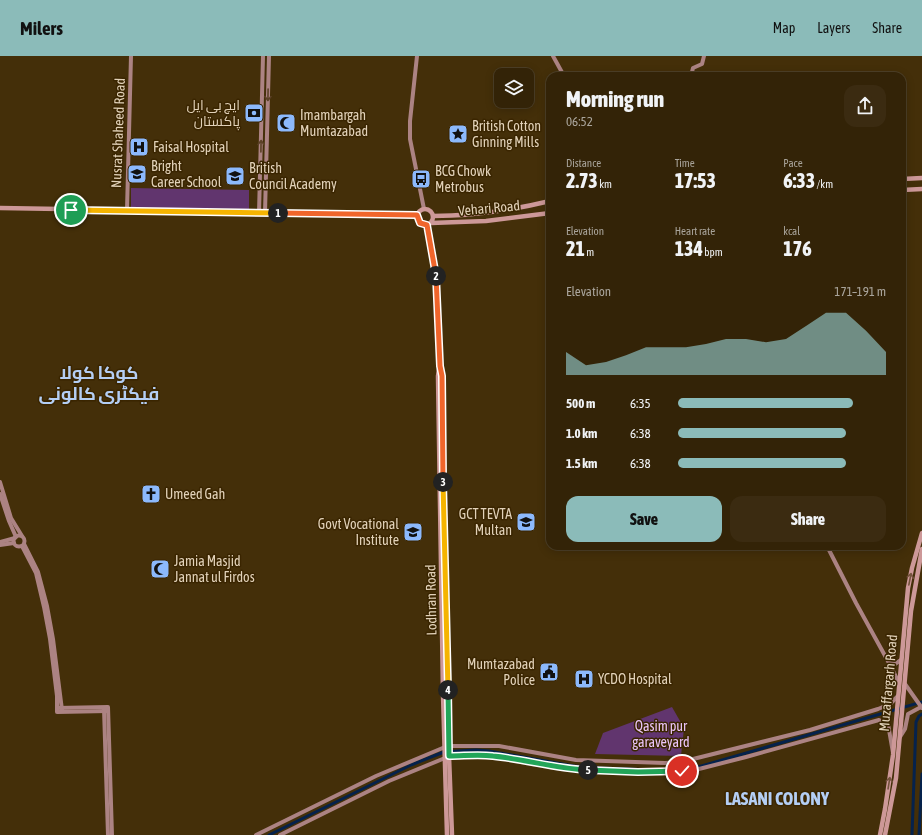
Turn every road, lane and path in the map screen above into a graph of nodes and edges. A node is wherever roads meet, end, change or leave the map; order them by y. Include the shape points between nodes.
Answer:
1 (131, 56) edge
2 (263, 56) edge
3 (269, 56) edge
4 (417, 56) edge
5 (553, 56) edge
6 (704, 56) edge
7 (562, 72) edge
8 (692, 72) edge
9 (922, 178) edge
10 (906, 179) edge
11 (922, 189) edge
12 (906, 190) edge
13 (546, 202) edge
14 (0, 208) edge
15 (424, 209) junction
16 (127, 210) junction
17 (259, 213) junction
18 (265, 213) junction
19 (546, 214) edge
20 (417, 215) junction
21 (434, 216) junction
22 (429, 224) junction
23 (0, 482) edge
24 (0, 494) edge
25 (922, 533) edge
26 (22, 536) junction
27 (16, 537) junction
28 (0, 542) edge
29 (14, 544) junction
30 (0, 545) edge
31 (23, 545) junction
32 (922, 549) edge
33 (829, 550) edge
34 (908, 611) junction
35 (901, 660) junction
36 (890, 663) junction
37 (902, 684) junction
38 (898, 696) junction
39 (921, 706) edge
40 (105, 710) junction
41 (900, 737) junction
42 (447, 748) junction
43 (893, 755) junction
44 (447, 757) junction
45 (885, 823) junction
46 (108, 835) edge
47 (112, 835) edge
48 (256, 835) edge
49 (280, 835) edge
50 (447, 835) edge
51 (452, 835) edge
52 (880, 835) edge
53 (886, 835) edge

1 - 16 main road, Nusrat Shaheed Road
17 -> 2 main road
3 -> 18 main road
4 - 15 main road via 410,140
5 - 7 main road
6 - 8 main road via 702,64 693,68
9 - 10 main road
11 - 12 main road
13 - 21 main road, Vehari Road via 499,210
14 - 16 main road
15 - 20 main road
15 - 21 main road via 430,210
16 - 17 main road
17 - 18 main road
18 - 20 main road
19 - 22 main road, Vehari Road via 486,221
20 - 22 main road via 420,223
21 - 22 main road
22 - 42 main road, Lodhran Road via 437,285 442,376
23 - 26 main road via 11,518
24 - 27 main road
34 -> 25 main road, Muzaffargarh Road via 912,568
26 - 27 main road
26 - 31 main road via 25,540
27 - 28 main road
27 - 29 main road
29 - 30 main road
29 - 31 main road via 18,547
31 - 40 main road via 36,573 44,607 59,710
32 - 34 main road
33 - 36 main road
34 - 35 main road, Muzaffargarh Road
34 - 37 main road
35 - 36 main road via 895,664
35 - 37 main road, Muzaffargarh Road
36 - 37 main road
37 - 38 main road, Muzaffargarh Road
37 - 39 main road
37 - 41 main road, Muzaffargarh Road via 904,701
38 - 42 main road via 890,704 878,709 810,730 681,762 587,761 499,746
38 - 43 main road, Muzaffargarh Road
39 - 41 main road via 908,714 905,729
40 - 46 main road
40 - 47 main road
41 - 45 main road, Muzaffargarh Road via 896,778
42 - 44 main road, Lodhran Road
42 - 48 main road via 376,776
43 - 44 main road via 888,724 880,720 695,770 584,770 494,756
45 -> 43 main road, Muzaffargarh Road
44 - 49 main road
44 - 50 main road, Lodhran Road
44 - 51 main road, Lodhran Road
45 - 52 main road, Muzaffargarh Road
45 - 53 main road, Muzaffargarh Road

